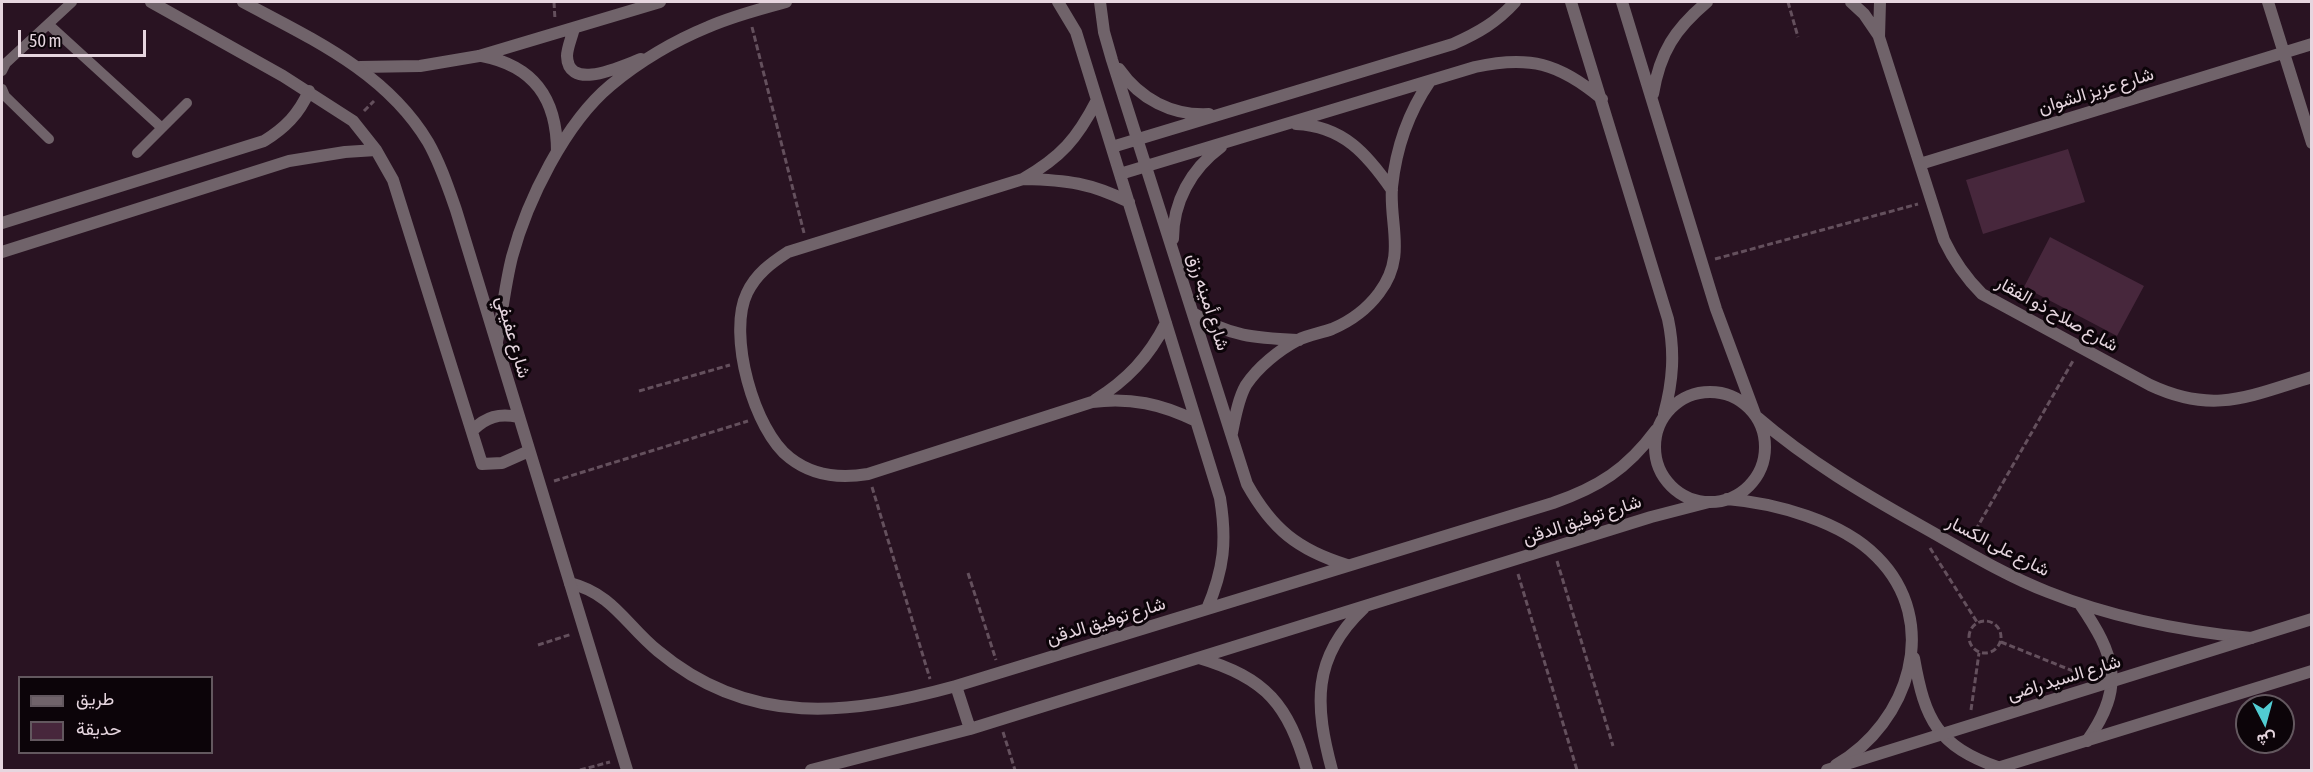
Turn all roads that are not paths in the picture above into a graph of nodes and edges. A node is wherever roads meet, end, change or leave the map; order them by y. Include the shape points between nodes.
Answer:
1 (72, 2) edge
2 (151, 2) edge
3 (243, 2) edge
4 (660, 2) edge
5 (786, 2) edge
6 (1058, 2) edge
7 (1100, 2) edge
8 (1515, 2) edge
9 (1571, 2) edge
10 (1622, 2) edge
11 (1707, 2) edge
12 (1851, 2) edge
13 (1880, 2) edge
14 (2268, 2) edge
15 (648, 4) edge
16 (48, 24) junction
17 (574, 28) junction
18 (1879, 37) junction
19 (2312, 44) edge
20 (2284, 52) junction
21 (656, 53) junction
22 (479, 56) junction
23 (1112, 60) junction
24 (360, 68) junction
25 (2, 71) edge
26 (1430, 81) junction
27 (2, 89) edge
28 (309, 91) junction
29 (1602, 99) junction
30 (1652, 99) junction
31 (1097, 100) junction
32 (187, 104) dead end
33 (1225, 113) junction
34 (1285, 124) junction
35 (162, 128) junction
36 (49, 139) dead end
37 (1138, 140) junction
38 (1231, 140) junction
39 (2312, 142) edge
40 (1112, 147) junction
41 (376, 150) junction
42 (137, 153) dead end
43 (557, 153) junction
44 (1920, 164) junction
45 (1146, 166) junction
46 (1120, 174) junction
47 (1023, 179) junction
48 (1392, 190) junction
49 (1129, 202) junction
50 (2, 224) edge
51 (2, 252) edge
52 (1173, 253) junction
53 (1193, 314) junction
54 (1166, 323) junction
55 (1299, 340) junction
56 (497, 342) junction
57 (2312, 377) edge
58 (1092, 402) junction
59 (1664, 414) junction
60 (1756, 416) junction
61 (518, 417) junction
62 (1196, 421) junction
63 (473, 430) junction
64 (1656, 430) junction
65 (1231, 435) junction
66 (529, 450) junction
67 (1726, 500) junction
68 (1709, 502) junction
69 (1347, 565) junction
70 (570, 583) junction
71 (2080, 604) junction
72 (1366, 606) junction
73 (1207, 609) junction
74 (2312, 619) edge
75 (2252, 638) junction
76 (1913, 651) junction
77 (1198, 657) junction
78 (2312, 671) edge
79 (2109, 683) junction
80 (956, 686) junction
81 (970, 729) junction
82 (1943, 735) junction
83 (2087, 741) junction
84 (1995, 769) edge
85 (627, 771) edge
86 (811, 771) edge
87 (1307, 771) edge
88 (1332, 771) edge
89 (1826, 771) edge

1 - 16 lane
2 - 28 street
3 - 24 street, شارع عفيفي
4 - 15 street
5 - 21 street via 708,27
6 - 31 street via 1076,32
7 - 23 street, شارع أمينه رزق
8 - 33 street via 1479,33 1453,44
9 - 29 street
10 - 30 street
11 - 30 street via 1685,21 1668,44 1657,70
12 - 18 street, شارع صلاح ذو الفقار
13 - 18 street, شارع صلاح ذو الفقار
14 - 20 street
15 - 17 street
16 - 25 lane
16 - 35 lane
17 - 21 street via 567,56 569,65 583,75 592,76
17 - 22 street
18 - 44 street, شارع صلاح ذو الفقار
19 - 20 street, شارع عزيز الشوان
20 - 39 street
20 - 44 street, شارع عزيز الشوان
21 - 43 street via 610,86 586,110
22 - 24 street via 420,66
22 - 43 street via 502,60 523,71 539,87 551,107
23 - 33 street via 1128,82 1149,99 1174,111
23 - 37 street, شارع أمينه رزق
24 - 56 street, شارع عفيفي via 410,115 443,174
26 - 29 street via 1502,61 1529,62 1581,81
26 - 34 street
26 - 48 street via 1415,102 1404,129
27 - 36 lane
28 - 41 street via 353,121
28 - 50 street via 291,120 264,141
29 - 59 street via 1673,342 1674,367
30 - 60 street via 1725,336
31 - 40 street
31 - 47 street via 1068,146
32 - 35 lane
33 - 37 street
34 - 38 street
34 - 48 street via 1310,125 1350,142 1375,166
35 - 42 lane
37 - 40 street
37 - 45 street, شارع أمينه رزق
38 - 45 street
38 - 52 street via 1209,156 1187,184 1173,226
40 - 46 street
41 - 51 street via 289,161
41 - 63 street via 393,180
43 - 56 street via 522,224 511,259
44 - 57 street, شارع صلاح ذو الفقار via 1944,240 1966,278 1991,299 2080,348 2169,394 2190,400 2232,400
45 - 46 street
45 - 52 street, شارع أمينه رزق
46 - 49 street
47 - 49 street via 1080,183
47 - 58 street via 789,252 771,263 757,277 741,313 743,362 761,417 775,442 789,458 826,476 868,474
48 - 55 street via 1396,235 1393,266 1380,292 1361,313
49 - 54 street
52 - 53 street, شارع أمينه رزق
53 - 55 street via 1209,324 1246,336
53 - 65 street, شارع أمينه رزق
54 - 58 street via 1128,376
54 - 62 street
55 - 65 street via 1263,366 1246,385
56 - 61 street, شارع عفيفي
58 - 62 street via 1135,400 1156,404
59 - 60 street via 1692,394 1710,391 1743,402
59 - 64 street
60 - 67 street via 1764,432 1762,465 1742,492
60 - 71 street, شارع على الكسار via 1834,476 2024,582
61 - 63 street via 498,415
61 - 66 street, شارع عفيفي
62 - 73 street via 1225,526 1218,583
63 - 66 street via 483,464 512,460
64 - 68 street via 1656,464 1664,479 1684,495
64 - 69 street, شارع توفيق الدقن via 1622,468 1578,494
65 - 69 street, شارع أمينه رزق via 1247,484 1277,528 1298,545
66 - 70 street, شارع عفيفي
67 - 68 street
67 - 76 street via 1793,511 1860,543 1877,557 1901,591
68 - 72 street, شارع توفيق الدقن
69 - 73 street, شارع توفيق الدقن
70 - 80 street, شارع توفيق الدقن via 604,597 657,651 688,673 760,702 833,710 872,706
70 - 85 street, شارع عفيفي
71 - 75 street, شارع على الكسار via 2165,626
71 - 79 street via 2105,643 2111,663
72 - 77 street, شارع توفيق الدقن
72 - 88 street via 1338,637 1324,667 1319,692 1321,719
73 - 80 street, شارع توفيق الدقن
74 - 75 street, شارع السيد راضى
75 - 79 street, شارع السيد راضى
76 - 82 street via 1924,703
76 - 89 street via 1906,681 1893,710 1875,735 1852,756
77 - 81 street, شارع توفيق الدقن
77 - 87 street via 1245,676 1280,706 1299,742
78 - 83 street
79 - 82 street, شارع السيد راضى
79 - 83 street via 2108,704
80 - 81 street
81 - 86 street, شارع توفيق الدقن
82 - 84 street via 1959,750
82 - 89 street, شارع السيد راضى
83 - 84 street

